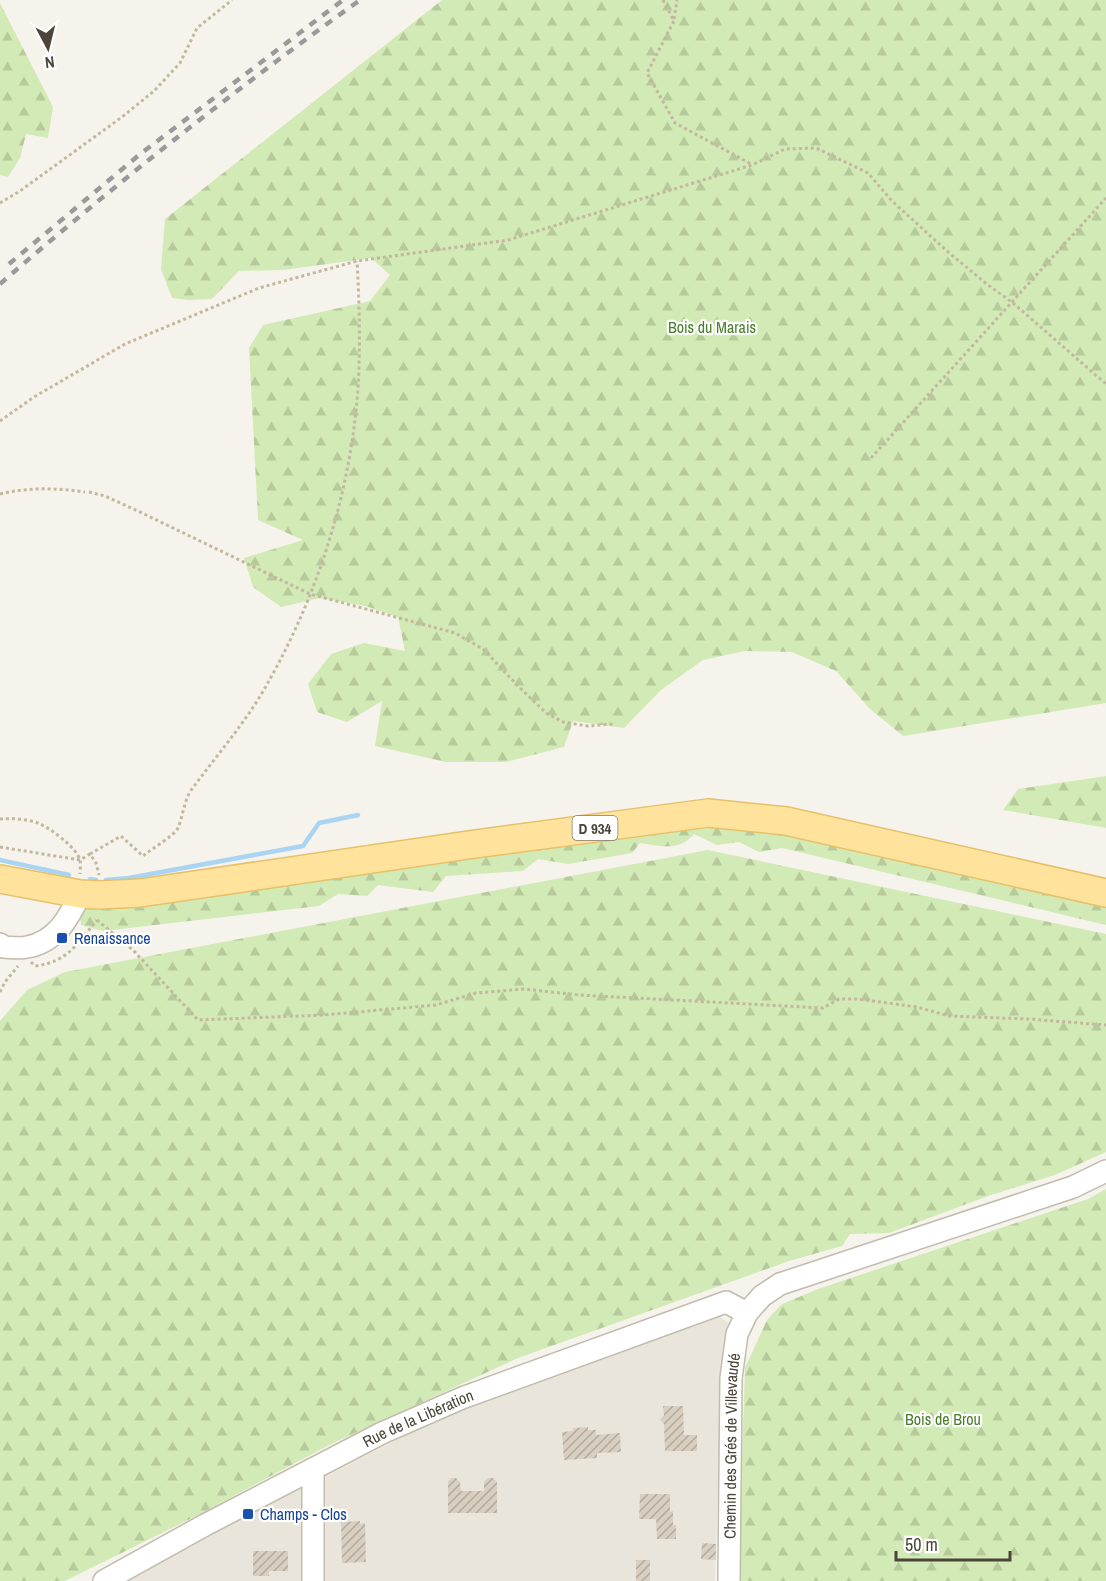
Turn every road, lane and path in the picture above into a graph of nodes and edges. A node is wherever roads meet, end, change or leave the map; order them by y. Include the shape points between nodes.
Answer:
1 (232, 0) edge
2 (663, 0) edge
3 (676, 0) edge
4 (674, 21) junction
5 (752, 165) junction
6 (1106, 198) edge
7 (0, 203) edge
8 (357, 261) junction
9 (1013, 303) junction
10 (1106, 384) edge
11 (0, 421) edge
12 (871, 458) dead end
13 (0, 494) edge
14 (310, 594) junction
15 (614, 724) dead end
16 (0, 819) edge
17 (0, 847) edge
18 (90, 854) dead end
19 (0, 879) edge
20 (0, 886) edge
21 (1106, 893) edge
22 (80, 894) junction
23 (97, 920) dead end
24 (1, 949) edge
25 (22, 963) dead end
26 (0, 992) edge
27 (1106, 1025) edge
28 (1106, 1172) edge
29 (747, 1313) junction
30 (313, 1469) junction
31 (104, 1581) edge
32 (313, 1581) edge
33 (729, 1581) edge

1 - 7 path via 197,28 180,63 154,91
2 - 4 path
3 - 4 path
4 - 5 path via 647,73 675,123
5 - 8 path via 508,240
5 - 9 path via 785,149 816,148 868,172 892,201 948,252
6 - 9 path
8 - 11 path via 259,288 125,344
8 - 14 path via 359,367 350,448 333,525
9 - 10 path
9 - 12 path
13 - 14 path via 45,488 105,496
14 - 15 path via 455,633 483,649 546,713 563,722 588,726
14 - 18 path via 259,697 190,792 177,831 143,856 121,836
16 - 17 path via 38,824 69,845 80,860
19 - 22 main road, D 934
20 - 22 main road, D 934 via 56,895
21 - 22 main road, D 934 via 786,821 708,813 140,893
22 - 24 street via 71,913 45,941
23 - 27 path via 133,950 198,1020 436,1005 476,993 524,989 824,1008 838,999 858,999 949,1016
25 - 26 path
28 - 29 street via 1073,1187 780,1284
29 - 30 street, Rue de la Libération via 726,1302 717,1305 462,1398
29 - 33 street, Chemin des Grés de Villevaudé via 737,1334 731,1378
30 - 31 street, Rue de la Libération
30 - 32 street

